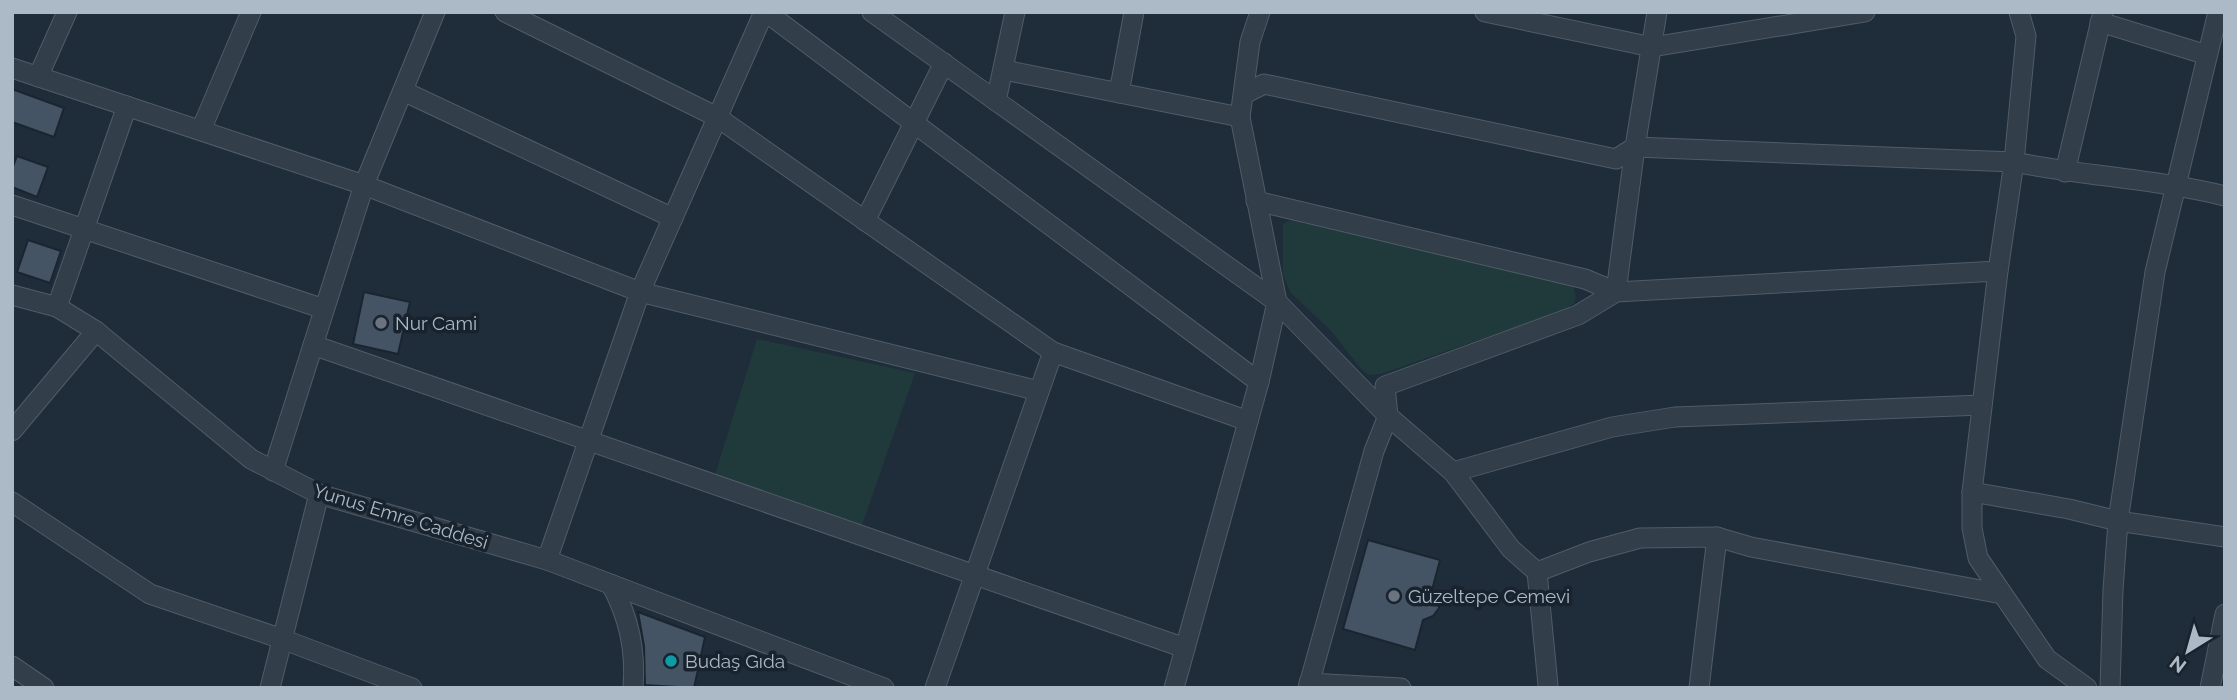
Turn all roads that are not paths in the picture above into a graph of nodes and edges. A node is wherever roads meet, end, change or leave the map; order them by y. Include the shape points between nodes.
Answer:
1 (67, 12) edge
2 (251, 12) edge
3 (435, 12) edge
4 (505, 12) edge
5 (765, 12) edge
6 (872, 12) edge
7 (1015, 12) edge
8 (1134, 12) edge
9 (1259, 12) edge
10 (1485, 12) edge
11 (1657, 12) edge
12 (1865, 12) edge
13 (2019, 12) edge
14 (2218, 12) edge
15 (2101, 17) edge
16 (895, 20) edge
17 (1652, 47) junction
18 (2207, 55) junction
19 (944, 63) junction
20 (12, 68) edge
21 (1004, 70) junction
22 (38, 77) junction
23 (403, 91) junction
24 (1119, 93) junction
25 (1244, 94) junction
26 (996, 101) junction
27 (127, 106) junction
28 (718, 117) junction
29 (1240, 117) junction
30 (914, 124) junction
31 (201, 130) junction
32 (1635, 147) junction
33 (2014, 162) junction
34 (2065, 172) junction
35 (364, 185) junction
36 (2176, 186) junction
37 (2225, 197) edge
38 (1256, 201) junction
39 (12, 205) edge
40 (673, 218) junction
41 (865, 221) junction
42 (84, 229) junction
43 (1998, 271) junction
44 (640, 292) junction
45 (1616, 292) junction
46 (12, 295) edge
47 (1277, 302) junction
48 (57, 307) junction
49 (324, 309) junction
50 (96, 331) junction
51 (313, 345) junction
52 (1053, 352) junction
53 (1259, 382) junction
54 (1040, 390) junction
55 (1982, 405) junction
56 (1388, 416) junction
57 (1248, 421) junction
58 (12, 432) edge
59 (589, 441) junction
60 (272, 471) junction
61 (1453, 472) junction
62 (1972, 492) junction
63 (319, 494) junction
64 (12, 502) edge
65 (2118, 521) junction
66 (1717, 537) junction
67 (2225, 537) edge
68 (547, 560) junction
69 (1537, 572) junction
70 (975, 575) junction
71 (611, 584) junction
72 (2002, 594) junction
73 (2225, 614) edge
74 (282, 639) junction
75 (1185, 648) junction
76 (12, 666) edge
77 (1309, 685) edge
78 (1549, 687) edge
79 (44, 688) edge
80 (270, 688) edge
81 (412, 688) edge
82 (633, 688) edge
83 (884, 688) edge
84 (935, 688) edge
85 (1174, 688) edge
86 (1401, 688) edge
87 (1699, 688) edge
88 (2087, 688) edge
89 (2110, 688) edge
90 (2210, 688) edge

1 - 22 street
2 - 31 street
3 - 23 street
4 - 28 street
5 - 28 street
5 - 30 street
6 - 16 street
7 - 21 street
8 - 24 street
9 - 25 street
10 - 17 street
11 - 17 street
12 - 17 street
13 - 33 street via 2026,36
14 - 18 street
15 - 18 street
15 - 34 street
16 - 19 street
17 - 32 street
18 - 36 street
19 - 26 street
19 - 30 street
20 - 22 street
21 - 24 street
21 - 26 street
22 - 27 street
23 - 35 street
23 - 40 street
24 - 29 street
25 - 29 street
25 - 32 street via 1264,84 1616,159
26 - 47 street
27 - 31 street
27 - 42 street
28 - 40 street
28 - 41 street
29 - 38 street
30 - 41 street
30 - 53 street
31 - 35 street
32 - 33 street
32 - 45 street
33 - 34 street
33 - 43 street
34 - 36 street
35 - 44 street
35 - 49 street
36 - 37 street
36 - 65 street via 2155,272
38 - 45 street via 1585,279
38 - 47 street
39 - 42 street
40 - 44 street
41 - 52 street
42 - 48 street
42 - 49 street
43 - 45 street
43 - 55 street
44 - 54 street
44 - 59 street
45 - 56 street via 1578,314 1385,386
46 - 48 street, Yunus Emre Caddesi
47 - 53 street
47 - 56 street
48 - 50 street, Yunus Emre Caddesi
49 - 51 street
50 - 58 street
50 - 60 street, Yunus Emre Caddesi via 251,459
51 - 59 street
51 - 60 street
52 - 54 street
52 - 57 street
53 - 57 street
54 - 70 street
55 - 61 street via 1675,417 1612,427
55 - 62 street
56 - 61 street
56 - 77 street via 1374,451
57 - 75 street
59 - 68 street
59 - 70 street
60 - 63 street, Yunus Emre Caddesi
61 - 69 street via 1511,550
62 - 65 street
62 - 72 street via 1978,558
63 - 68 street, Yunus Emre Caddesi
63 - 74 street
64 - 74 street via 150,594
65 - 67 street
65 - 89 street
66 - 69 street via 1640,538
66 - 72 street
66 - 87 street
68 - 71 street, Yunus Emre Caddesi
69 - 78 street
70 - 75 street
70 - 84 street
71 - 82 street via 623,606 634,649
71 - 83 street, Yunus Emre Caddesi
72 - 88 street via 2047,659
73 - 90 street
74 - 80 street
74 - 81 street
75 - 85 street
76 - 79 street
77 - 86 street

